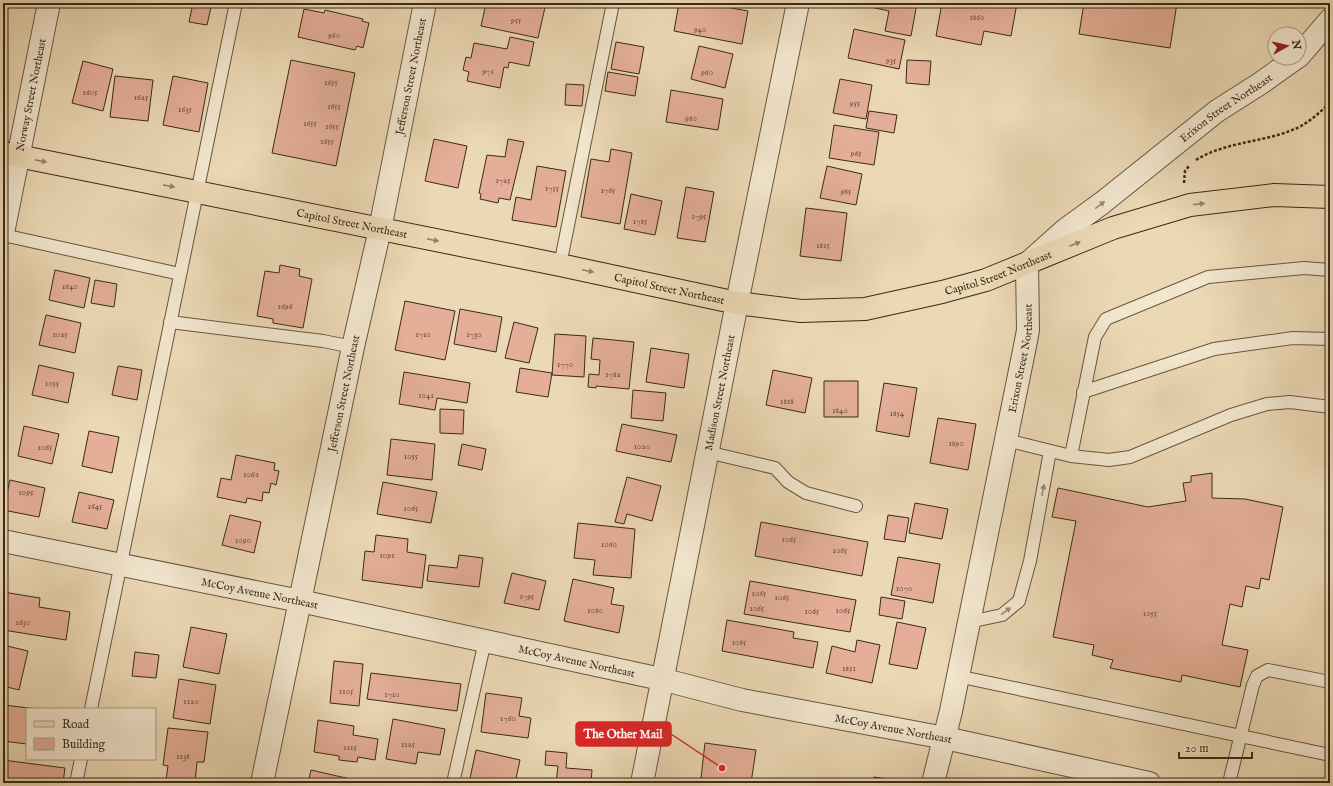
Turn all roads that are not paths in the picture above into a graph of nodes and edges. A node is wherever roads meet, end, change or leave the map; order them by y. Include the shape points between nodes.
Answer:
1 (49, 3) edge
2 (236, 3) edge
3 (425, 3) edge
4 (612, 3) edge
5 (798, 3) edge
6 (1330, 20) edge
7 (1307, 47) edge
8 (1285, 66) edge
9 (10, 154) edge
10 (197, 192) junction
11 (1330, 197) edge
12 (380, 228) junction
13 (3, 234) edge
14 (1027, 264) junction
15 (560, 265) junction
16 (1330, 270) edge
17 (180, 274) junction
18 (737, 303) junction
19 (170, 322) junction
20 (1330, 339) edge
21 (353, 347) junction
22 (1084, 392) junction
23 (1330, 408) edge
24 (1006, 440) junction
25 (707, 452) junction
26 (1050, 452) junction
27 (1071, 456) junction
28 (856, 506) dead end
29 (3, 540) edge
30 (120, 564) junction
31 (300, 601) junction
32 (969, 622) junction
33 (484, 641) junction
34 (958, 676) junction
35 (661, 679) junction
36 (1330, 682) edge
37 (91, 708) edge
38 (1240, 736) junction
39 (945, 738) junction
40 (1330, 755) edge
41 (81, 760) edge
42 (76, 783) edge
43 (262, 783) edge
44 (453, 783) edge
45 (642, 783) edge
46 (933, 783) edge
47 (1149, 783) edge
48 (1229, 783) edge

1 - 9 street, Norway Street Northeast
2 - 10 lane
3 - 12 street, Jefferson Street Northeast
4 - 15 lane
5 - 18 street, Madison Street Northeast
6 - 7 street
14 -> 8 street, Erixon Street Northeast via 1065,230 1217,111
9 -> 10 main road, Capitol Street Northeast
9 - 13 street, Norway Street Northeast
10 - 12 main road, Capitol Street Northeast
10 - 17 lane
14 -> 11 main road, Capitol Street Northeast via 1113,228 1190,205 1274,195
12 -> 15 main road, Capitol Street Northeast
12 - 21 street, Jefferson Street Northeast
13 - 17 lane
14 - 18 main road, Capitol Street Northeast via 986,280 865,310 801,312
14 - 24 street, Erixon Street Northeast via 1028,330
15 -> 18 main road, Capitol Street Northeast
16 - 22 lane via 1304,268 1208,277 1106,319 1095,337
17 - 19 lane
18 - 25 street, Madison Street Northeast
19 - 21 lane
19 - 30 lane
20 - 22 lane via 1293,338 1214,349
21 - 31 street, Jefferson Street Northeast
22 - 27 lane
23 - 27 lane via 1290,402 1267,404 1231,415 1130,457 1110,460
24 - 26 lane
24 - 32 street, Erixon Street Northeast
25 - 28 lane via 775,468 788,482 806,493
25 - 35 street, Madison Street Northeast
26 - 27 lane
32 -> 26 lane via 1002,615 1019,601 1030,561
29 - 30 street, McCoy Avenue Northeast
30 - 31 street, McCoy Avenue Northeast
30 - 37 lane
31 - 33 street, McCoy Avenue Northeast
31 - 43 street, Jefferson Street Northeast
32 - 34 street, Erixon Street Northeast
33 - 35 street, McCoy Avenue Northeast
33 - 44 lane
34 - 38 lane
34 - 39 street, Erixon Street Northeast
35 - 39 street, McCoy Avenue Northeast via 742,700
35 - 45 street, Madison Street Northeast
36 - 38 lane via 1268,670 1257,676 1252,685
38 - 40 lane
38 - 48 lane
39 - 46 street, Erixon Street Northeast
39 - 47 street, McCoy Avenue Northeast
41 - 42 lane

